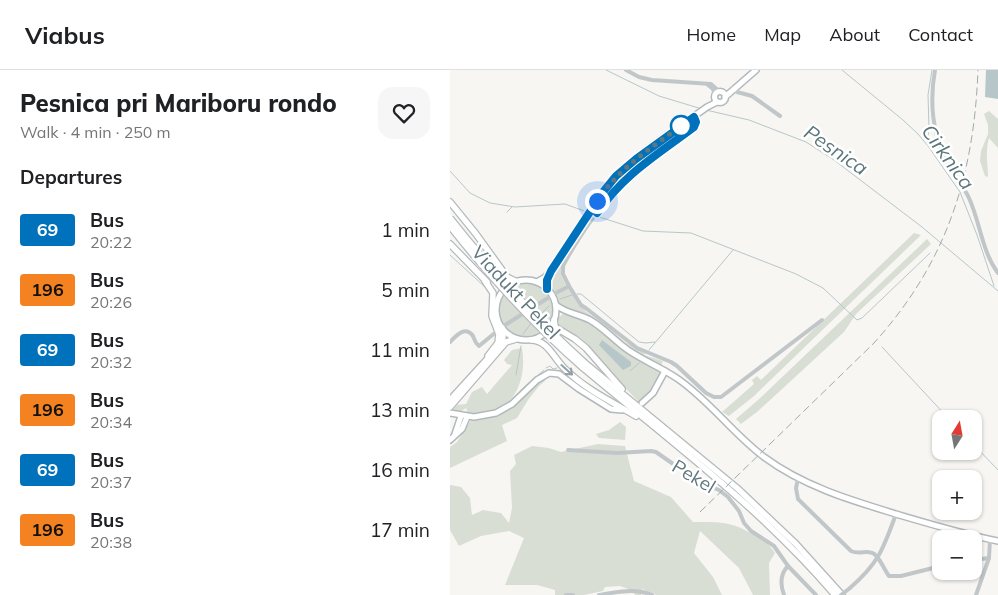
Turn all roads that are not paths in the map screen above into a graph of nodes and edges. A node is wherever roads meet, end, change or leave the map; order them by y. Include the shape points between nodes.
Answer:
1 (626, 70) edge
2 (756, 70) edge
3 (935, 70) edge
4 (733, 88) junction
5 (719, 96) junction
6 (695, 116) junction
7 (780, 116) dead end
8 (450, 202) edge
9 (450, 218) edge
10 (450, 226) edge
11 (579, 228) junction
12 (585, 231) junction
13 (450, 244) edge
14 (551, 271) junction
15 (998, 273) edge
16 (485, 280) junction
17 (517, 282) junction
18 (536, 282) junction
19 (569, 286) junction
20 (547, 289) junction
21 (556, 293) dead end
22 (548, 298) dead end
23 (498, 300) junction
24 (556, 305) junction
25 (571, 312) junction
26 (555, 319) junction
27 (822, 320) dead end
28 (503, 326) junction
29 (496, 332) dead end
30 (516, 339) junction
31 (531, 340) junction
32 (450, 342) edge
33 (485, 361) junction
34 (670, 362) junction
35 (583, 365) junction
36 (666, 371) junction
37 (450, 400) edge
38 (641, 405) junction
39 (450, 407) edge
40 (622, 410) dead end
41 (450, 413) edge
42 (464, 417) junction
43 (655, 427) junction
44 (451, 439) edge
45 (568, 450) dead end
46 (798, 479) junction
47 (896, 514) junction
48 (990, 539) junction
49 (998, 540) edge
50 (878, 558) junction
51 (989, 558) junction
52 (982, 559) edge
53 (788, 566) junction
54 (932, 568) edge
55 (566, 595) edge
56 (573, 595) edge
57 (600, 595) edge
58 (652, 595) edge
59 (784, 595) edge
60 (816, 595) edge
61 (835, 595) edge
62 (842, 595) edge
63 (976, 595) edge

1 - 5 street via 652,80 707,83 714,86
2 - 4 main road
3 - 15 street via 932,94 934,129 949,167 969,198
4 - 5 main road
4 - 7 street via 752,96
5 - 6 main road
6 - 11 main road via 625,167 603,192
6 - 12 street via 694,127 627,177
8 - 17 highway via 507,277
9 - 35 highway, Viadukt Pekel, bridge via 500,279
10 - 35 highway, Viadukt Pekel, bridge via 525,314
11 - 12 street
11 - 14 main road
12 - 19 street via 564,266 563,274
13 - 16 highway
14 - 18 main road
14 - 20 main road
16 - 23 highway via 496,291
16 - 33 highway via 493,293 492,313 499,337
17 - 18 main road
17 - 23 main road via 507,288
18 - 20 main road
19 - 21 street
19 - 34 street via 582,305 624,339
20 - 24 main road
22 - 28 street
23 - 28 main road via 496,316
24 - 25 main road
24 - 26 main road
25 - 26 main road via 562,313
25 - 36 main road via 591,320 626,349
26 - 31 main road via 550,329
26 - 38 highway via 556,327 586,348
27 - 34 street via 721,397 711,396
28 - 30 main road
28 - 33 highway via 502,340
29 - 32 street via 480,346 465,331
30 - 31 main road
30 - 39 highway via 506,342
31 -> 43 highway via 544,343 565,370 580,382
33 - 37 highway
34 - 36 street
35 - 38 highway
35 - 43 highway
36 - 38 main road via 654,394
36 - 46 main road via 704,400 762,456
38 - 62 highway via 774,522
40 - 42 main road via 611,409 559,374 549,373 504,409 487,416
41 - 42 main road
42 - 44 main road
43 - 61 highway via 771,526
45 - 53 street, Pekel via 656,452 699,482 720,490 739,511 744,523 774,546
46 - 47 main road via 824,491
46 - 50 street via 798,499 852,551 859,554 872,552
47 - 48 main road
47 - 50 street
48 - 49 main road
48 - 51 street
50 - 54 street via 891,577
50 - 62 street, bridge via 865,575
51 - 52 street
51 - 63 street
53 - 59 street via 781,580
53 - 60 street, Pekel
55 - 56 street
57 - 58 street via 618,592

